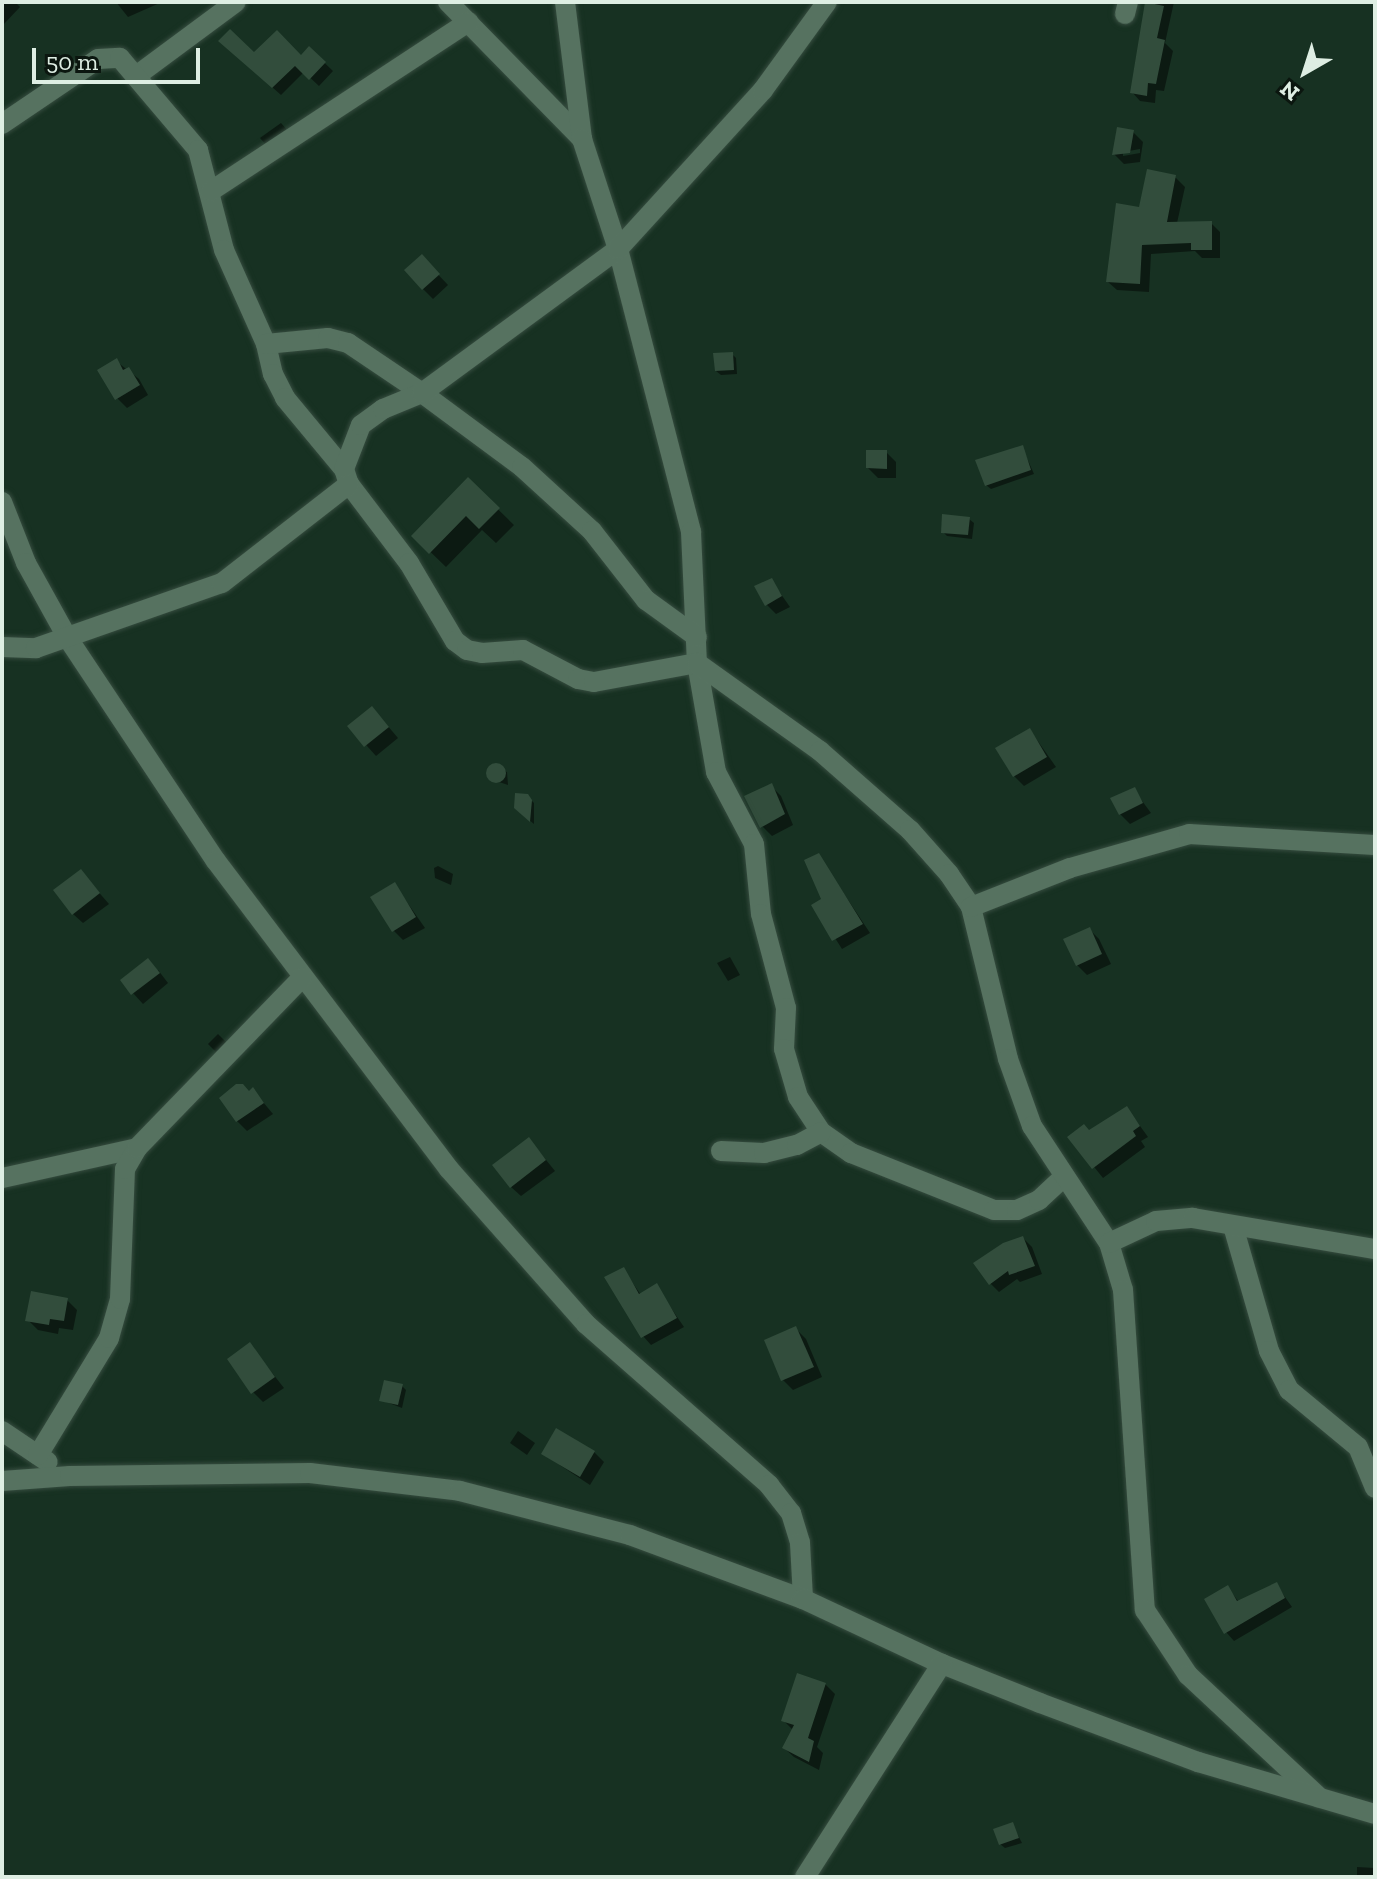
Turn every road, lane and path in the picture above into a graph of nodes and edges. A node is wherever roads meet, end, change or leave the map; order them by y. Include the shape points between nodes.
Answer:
1 (236, 2) edge
2 (448, 2) edge
3 (565, 2) edge
4 (827, 2) edge
5 (468, 22) junction
6 (136, 76) junction
7 (2, 124) edge
8 (582, 139) junction
9 (211, 191) junction
10 (618, 249) junction
11 (266, 344) junction
12 (422, 393) junction
13 (347, 477) junction
14 (2, 502) edge
15 (67, 637) junction
16 (697, 637) junction
17 (2, 647) edge
18 (697, 663) junction
19 (1375, 845) edge
20 (971, 907) junction
21 (302, 978) junction
22 (821, 1132) junction
23 (137, 1148) junction
24 (721, 1151) dead end
25 (1064, 1177) junction
26 (2, 1178) edge
27 (1233, 1226) junction
28 (1109, 1243) junction
29 (1375, 1249) edge
30 (2, 1431) edge
31 (1366, 1444) edge
32 (38, 1455) junction
33 (70, 1476) junction
34 (2, 1481) edge
35 (1375, 1488) edge
36 (803, 1599) junction
37 (942, 1664) junction
38 (1320, 1798) junction
39 (1375, 1814) edge
40 (805, 1877) edge

1 - 6 street
2 - 5 street
3 - 8 street
4 - 10 street via 763,90
5 - 8 street
5 - 9 street
6 - 7 street via 120,58 98,59
6 - 9 street via 198,150
8 - 10 street
9 - 11 street via 224,250
10 - 12 street
10 - 16 street via 691,532
11 - 12 street via 328,338 348,343
11 - 13 street via 285,398
12 - 13 street via 361,425
12 - 16 street via 522,467 592,531 646,600
13 - 15 street via 222,583
13 - 18 street via 409,563 455,641 467,650 523,650 594,682
14 - 15 street via 26,563
15 - 17 street via 36,648
15 - 21 street via 216,861
16 - 18 street
18 - 20 street via 820,751 910,830
18 - 22 street via 716,772 754,844 761,914 786,1008 784,1049 798,1097
19 - 20 street via 1189,834 1070,868
20 - 25 street via 1008,1059 1032,1126
21 - 23 street
21 - 36 street via 449,1169 586,1324 769,1485 791,1513 800,1543
22 - 24 street via 764,1153
22 - 25 street via 851,1153 994,1210 1017,1210 1039,1200
23 - 26 street
23 - 32 street via 125,1169 120,1299 109,1338
25 - 28 street
27 - 28 street via 1193,1218 1156,1221
27 - 29 street
27 - 31 street via 1269,1351 1289,1390
28 - 38 street via 1123,1290 1145,1610 1188,1675
30 - 32 street
31 - 35 street
32 - 33 street
33 - 34 street
33 - 36 street via 310,1473 460,1491 630,1535
36 - 37 street
37 - 38 street via 1198,1762
37 - 40 street
38 - 39 street

